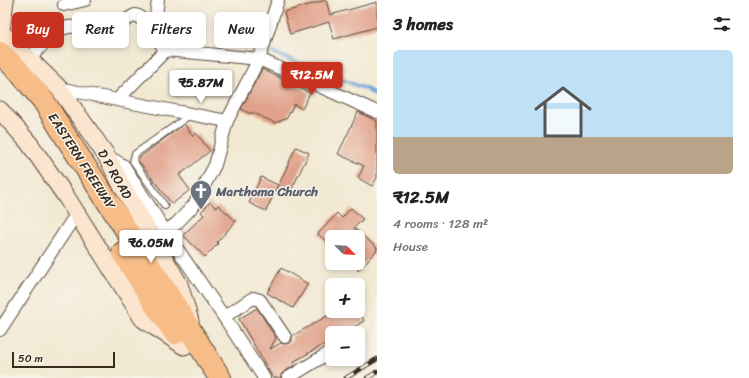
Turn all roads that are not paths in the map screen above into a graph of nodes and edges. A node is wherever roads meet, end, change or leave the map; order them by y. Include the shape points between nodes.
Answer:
1 (5, 0) edge
2 (85, 0) edge
3 (158, 0) edge
4 (64, 5) dead end
5 (273, 7) edge
6 (0, 39) edge
7 (166, 50) junction
8 (260, 55) junction
9 (29, 59) junction
10 (0, 72) edge
11 (59, 88) junction
12 (117, 100) junction
13 (0, 110) edge
14 (377, 112) edge
15 (192, 114) junction
16 (228, 121) junction
17 (106, 155) junction
18 (165, 206) dead end
19 (77, 213) junction
20 (165, 231) junction
21 (160, 297) junction
22 (224, 317) junction
23 (0, 330) edge
24 (285, 337) dead end
25 (190, 342) junction
26 (325, 355) edge
27 (204, 378) edge
28 (220, 378) edge
29 (264, 378) edge
30 (288, 378) edge

1 - 6 main road
2 - 4 street
3 - 8 street via 156,26 170,44
5 - 8 street
6 - 9 main road, D P ROAD
6 - 21 highway, EASTERN FREEWAY via 17,69 43,100 66,137
7 - 8 street
7 - 9 street via 139,16 135,15 97,36 84,26 68,27 56,32
7 - 12 street
8 - 14 street
8 - 16 street
9 - 11 main road, D P ROAD
10 - 21 highway, EASTERN FREEWAY via 32,109
11 - 12 street
11 - 17 main road, D P ROAD
12 - 15 street
13 - 19 main road via 29,143
15 - 16 street
15 - 18 lane via 135,154 133,161
16 - 20 street via 215,165 194,205 176,224
17 - 20 street via 124,166
17 - 25 main road, D P ROAD via 179,284
19 - 23 street
19 - 25 main road via 143,319
20 - 22 street
21 - 25 highway, EASTERN FREEWAY
22 - 24 street via 253,298 260,300
22 - 29 street
25 - 27 highway, EASTERN FREEWAY
25 - 28 highway, EASTERN FREEWAY
26 - 30 street

